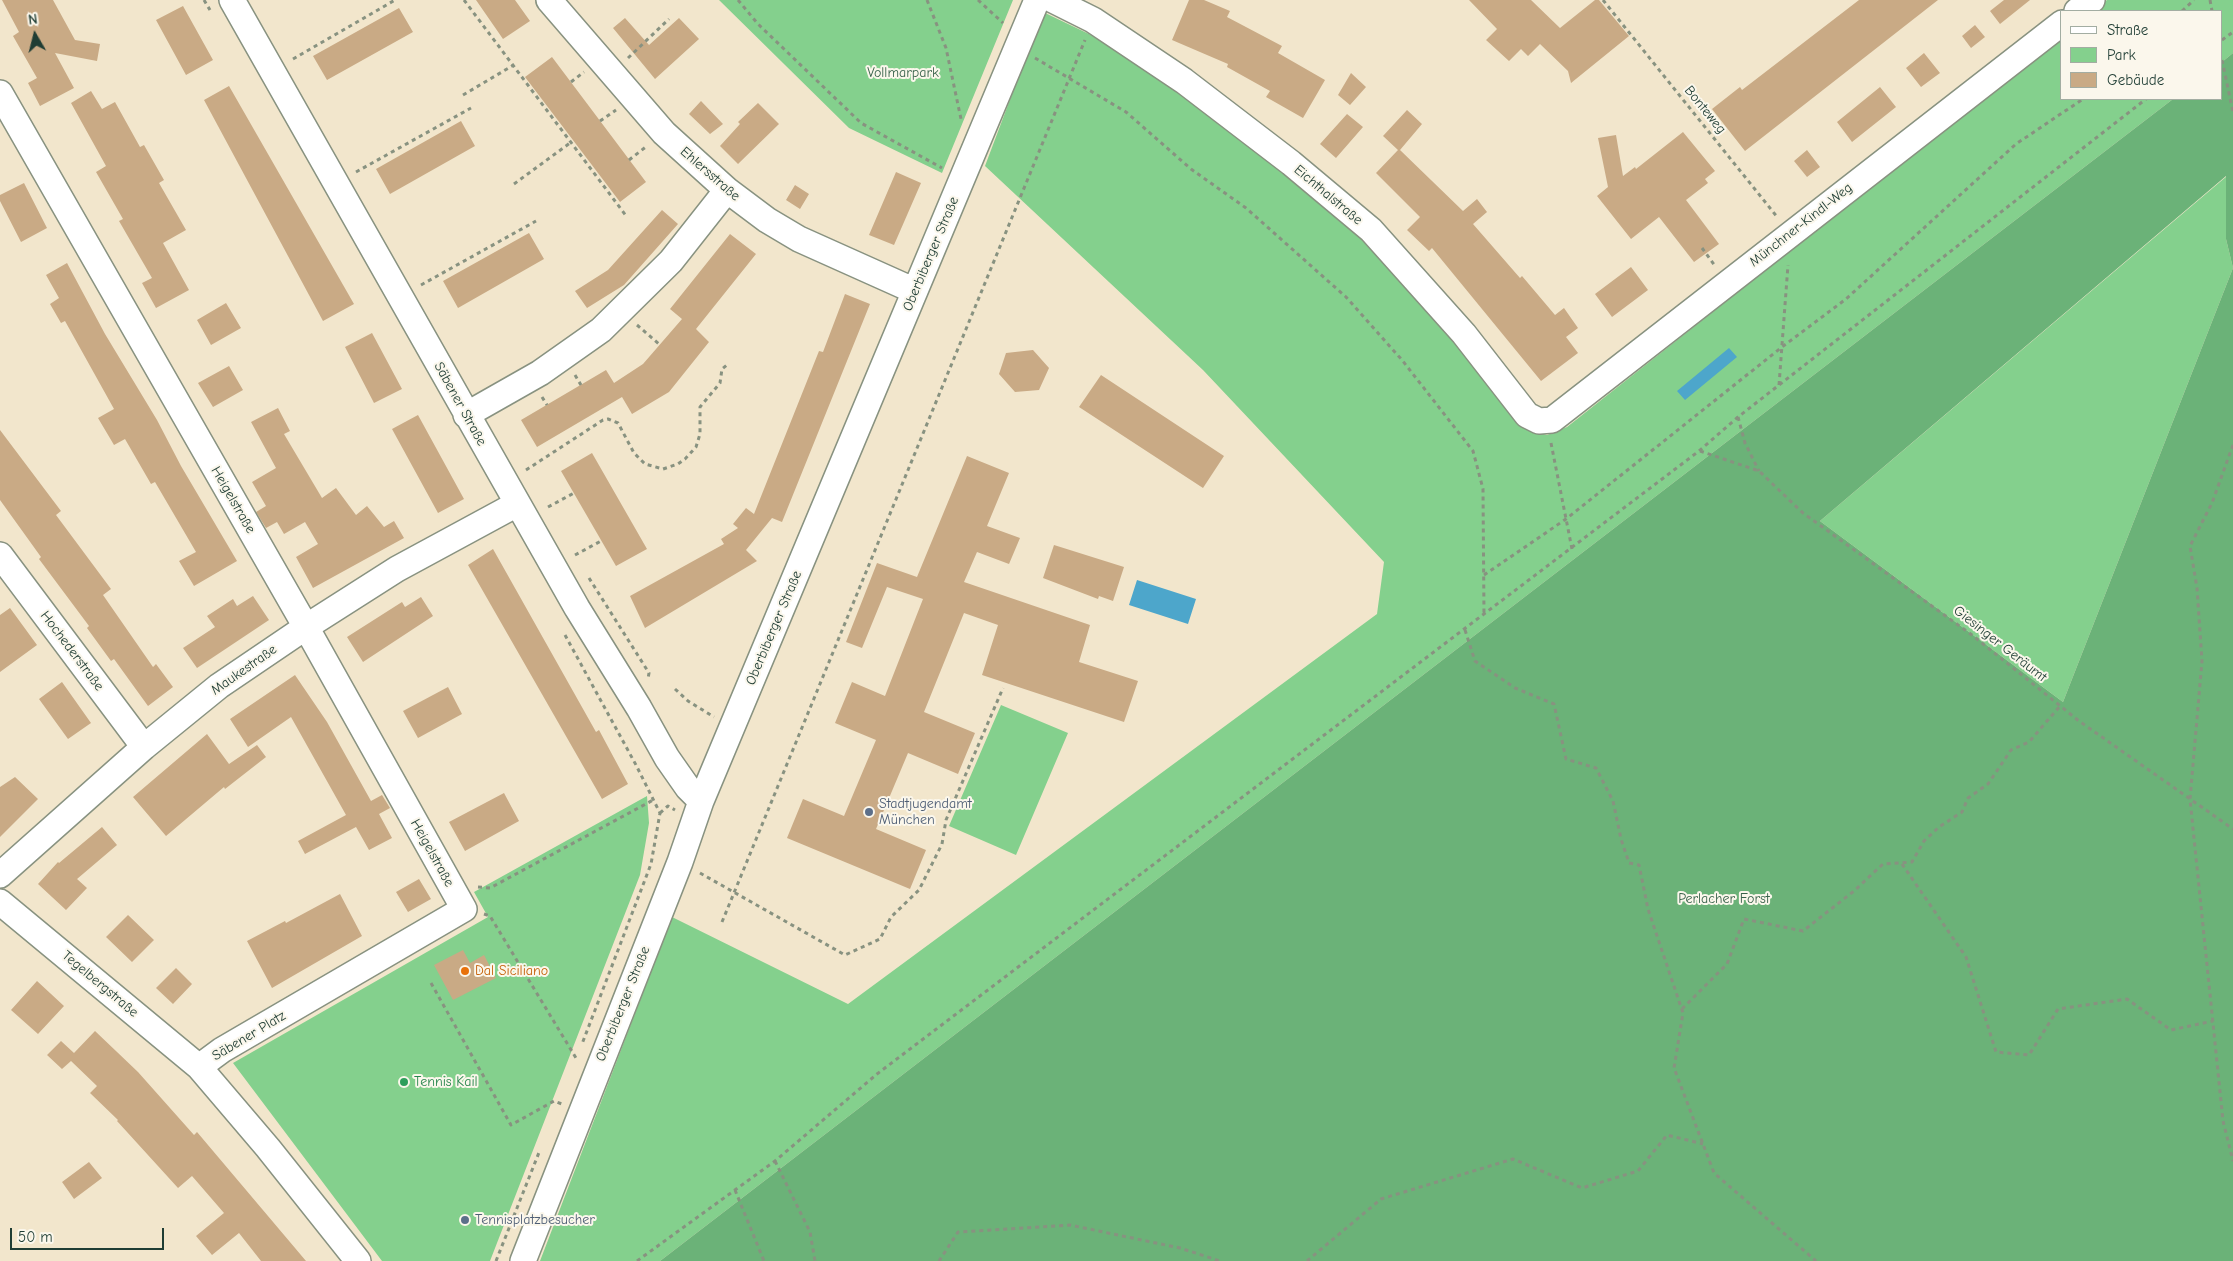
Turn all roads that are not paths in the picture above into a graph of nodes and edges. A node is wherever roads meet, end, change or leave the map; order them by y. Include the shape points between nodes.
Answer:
1 (232, 0) edge
2 (549, 0) edge
3 (1037, 0) edge
4 (1053, 0) edge
5 (2092, 0) edge
6 (2078, 10) edge
7 (1085, 11) edge
8 (2060, 25) edge
9 (0, 93) edge
10 (727, 190) junction
11 (916, 291) junction
12 (466, 415) junction
13 (1543, 421) joint
14 (517, 504) junction
15 (0, 555) edge
16 (306, 627) junction
17 (144, 746) junction
18 (701, 800) junction
19 (0, 875) edge
20 (0, 902) edge
21 (464, 909) joint
22 (199, 1067) junction
23 (358, 1261) edge
24 (523, 1261) edge

1 - 12 street, Säbener Straße
2 - 10 street, Ehlersstraße via 664,132
3 - 11 street, Oberbiberger Straße
4 - 7 street
5 - 6 street
7 - 13 street, Eichthalstraße via 1184,81 1291,163 1371,230 1464,334 1527,415
8 - 13 street, Münchner-Kindl-Weg via 1552,420
9 - 16 street, Heigelstraße
10 - 11 street, Ehlersstraße via 799,239
10 - 12 street via 671,262 622,311 570,353
11 - 18 street, Oberbiberger Straße
12 - 14 street, Säbener Straße
14 - 16 street, Maukestraße via 397,569
14 - 18 street, Säbener Straße via 667,758 688,788
15 - 17 street, Hochederstraße
16 - 17 street, Maukestraße via 220,686
16 - 21 street, Heigelstraße
17 - 19 street, Maukestraße
18 - 24 street, Oberbiberger Straße via 680,862 570,1107
20 - 22 street, Tegelbergstraße
21 - 22 street, Säbener Platz via 222,1050
22 - 23 street, Säbener Platz

